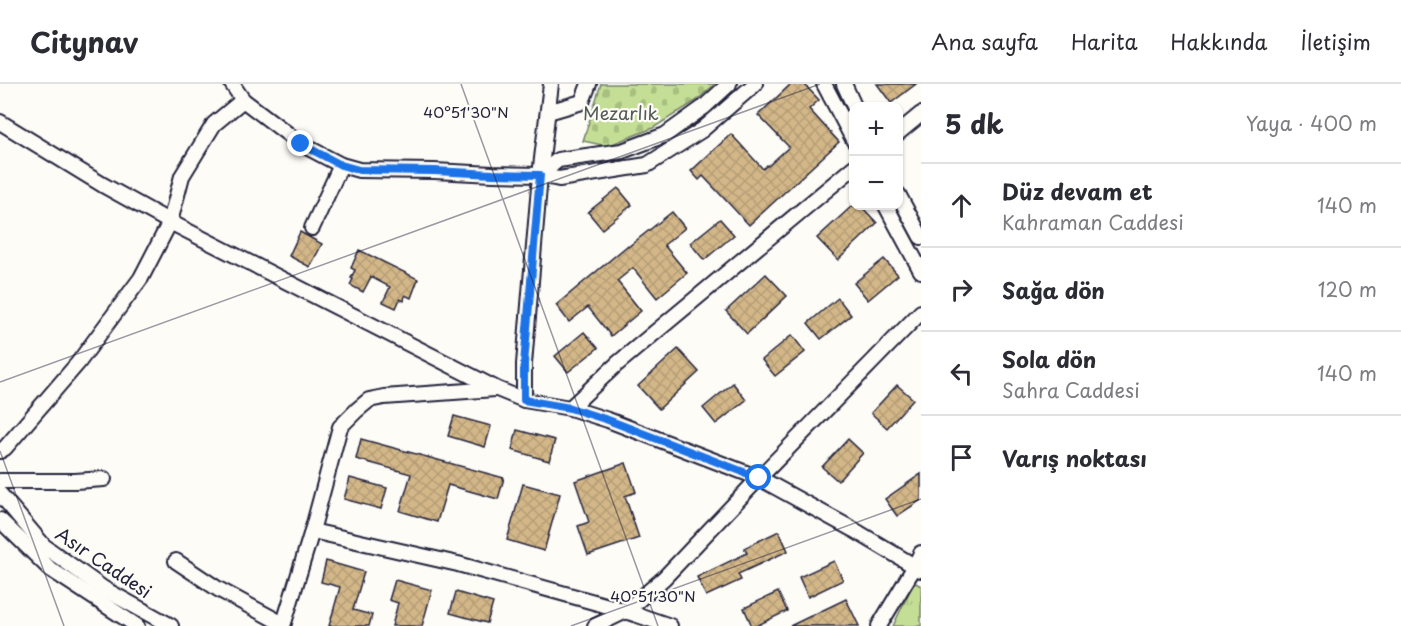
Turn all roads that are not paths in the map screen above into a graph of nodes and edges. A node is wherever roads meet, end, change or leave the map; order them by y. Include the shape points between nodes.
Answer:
1 (232, 84) edge
2 (551, 84) edge
3 (590, 84) edge
4 (729, 84) edge
5 (755, 84) edge
6 (824, 84) edge
7 (844, 84) edge
8 (243, 100) junction
9 (852, 102) edge
10 (548, 112) junction
11 (921, 114) edge
12 (0, 122) edge
13 (903, 129) edge
14 (849, 132) edge
15 (341, 165) junction
16 (849, 171) edge
17 (540, 175) junction
18 (903, 203) edge
19 (888, 210) edge
20 (171, 222) junction
21 (312, 228) dead end
22 (921, 237) edge
23 (921, 272) edge
24 (921, 312) edge
25 (497, 389) junction
26 (524, 400) junction
27 (570, 408) junction
28 (0, 451) edge
29 (759, 478) junction
30 (104, 479) dead end
31 (0, 481) edge
32 (0, 494) edge
33 (0, 520) edge
34 (312, 531) junction
35 (921, 553) edge
36 (176, 561) dead end
37 (918, 568) edge
38 (626, 611) junction
39 (283, 625) edge
40 (137, 626) edge
41 (171, 626) edge
42 (595, 626) edge
43 (670, 626) edge
44 (879, 626) edge

1 - 8 street
2 - 10 street
3 - 10 street via 582,102
4 - 17 street via 665,135 622,151 558,160
5 - 17 street via 702,130 647,165 559,179
6 - 14 street
7 - 9 street
8 - 15 street via 301,144
8 - 20 street via 214,124 182,176
10 - 17 street
11 - 13 street
12 - 20 street
15 - 17 street via 359,170
15 - 21 street
16 - 27 street via 617,364
17 - 26 street
18 - 22 street
19 - 23 street
20 - 25 street
20 - 28 street via 141,278 78,363
24 - 29 street
25 - 26 street
25 - 34 street via 369,400 340,427
26 - 27 street
27 - 29 street
29 - 37 street
29 - 38 street via 664,578
30 - 31 street
32 - 41 street, Asır Caddesi via 44,546 104,589
33 - 40 street, Asır Caddesi via 50,569
34 - 38 street via 458,564
34 - 39 street
35 - 37 street
36 - 39 street via 218,590
37 - 44 street
38 - 42 street
38 - 43 street

